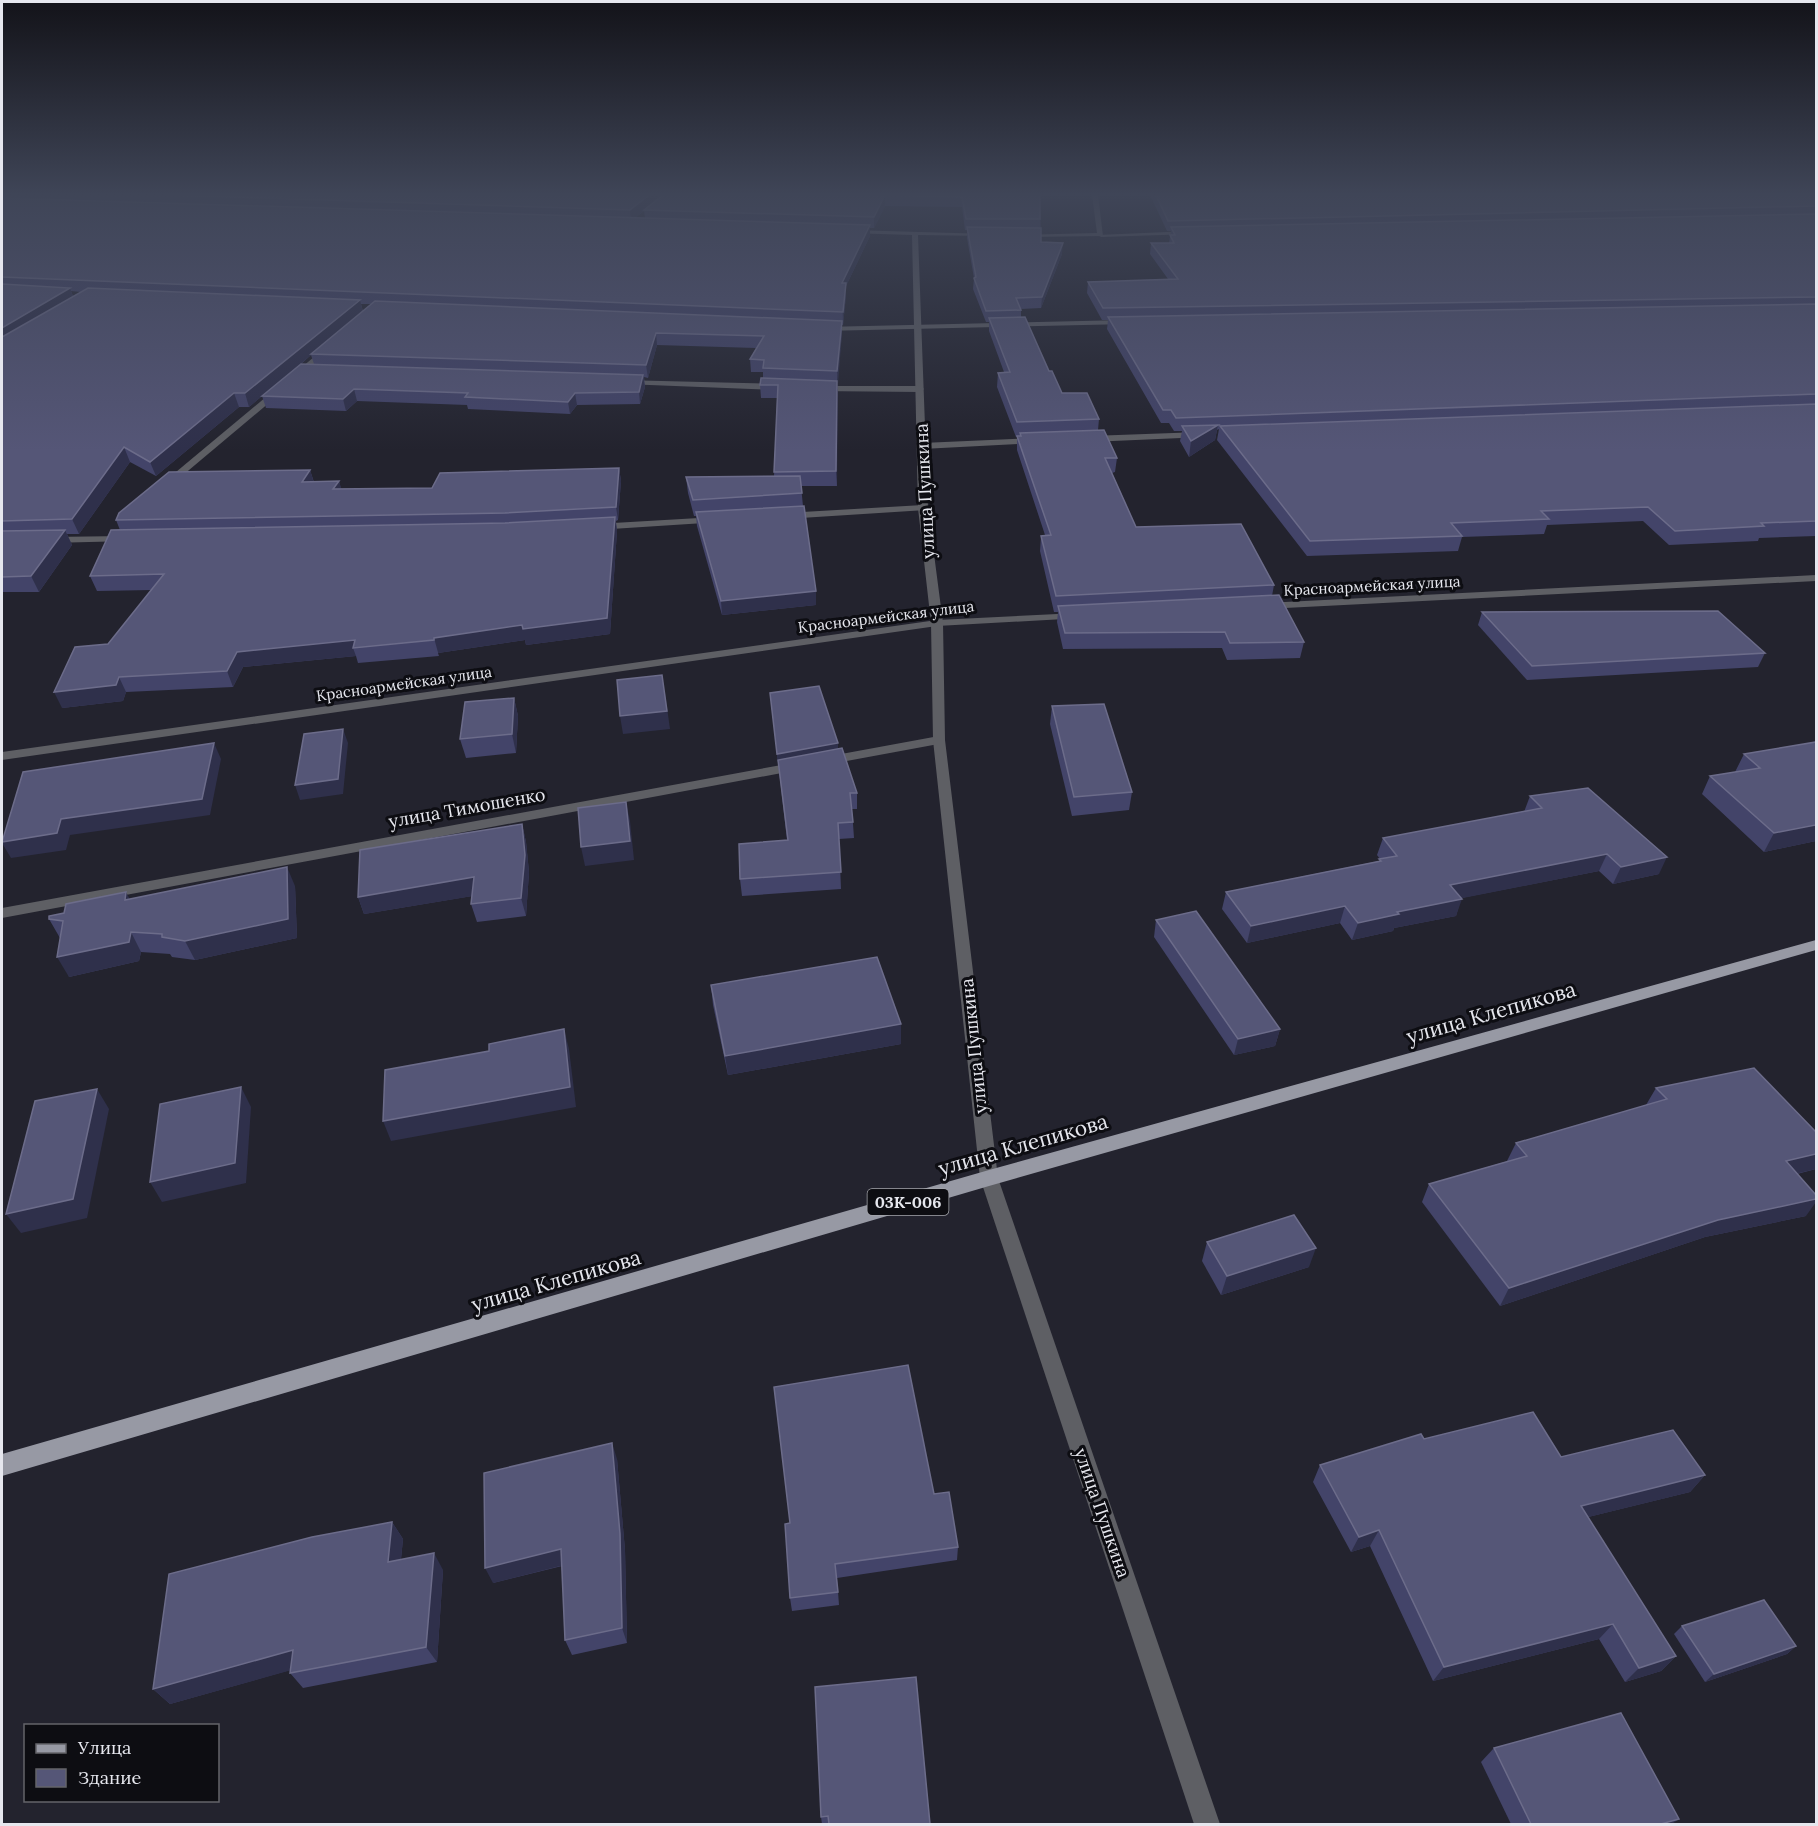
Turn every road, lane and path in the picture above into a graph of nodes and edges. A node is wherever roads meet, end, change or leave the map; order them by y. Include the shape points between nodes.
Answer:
1 (916, 280) edge
2 (1130, 322) edge
3 (917, 326) junction
4 (809, 328) edge
5 (339, 340) edge
6 (304, 371) junction
7 (316, 371) edge
8 (613, 381) edge
9 (791, 388) edge
10 (803, 388) edge
11 (920, 389) junction
12 (1207, 435) edge
13 (1076, 440) edge
14 (1053, 441) edge
15 (922, 446) junction
16 (162, 488) edge
17 (923, 508) junction
18 (769, 517) edge
19 (733, 519) edge
20 (118, 525) edge
21 (579, 528) edge
22 (135, 539) edge
23 (34, 540) edge
24 (100, 540) junction
25 (1816, 578) edge
26 (1246, 607) edge
27 (1091, 615) edge
28 (937, 623) junction
29 (939, 740) junction
30 (2, 756) edge
31 (2, 913) edge
32 (1816, 945) edge
33 (989, 1178) junction
34 (2, 1465) edge
35 (1207, 1824) edge

1 - 3 street, улица Пушкина
2 - 3 street
3 - 4 street
3 - 11 street, улица Пушкина
5 - 6 street
6 - 7 street
6 - 16 street
8 - 9 street
10 - 11 street
11 - 15 street, улица Пушкина
12 - 13 street
14 - 15 street
15 - 17 street, улица Пушкина
17 - 18 street
17 - 28 street, улица Пушкина
19 - 21 street
20 - 24 street
22 - 24 street
23 - 24 street
25 - 26 street, Красноармейская улица
27 - 28 street, Красноармейская улица
28 - 29 street, улица Пушкина
28 - 30 street, Красноармейская улица
29 - 31 street, улица Тимошенко
29 - 33 street, улица Пушкина
32 - 33 main road, улица Клепикова / 03К-006
33 - 34 main road, улица Клепикова / 03К-006
33 - 35 street, улица Пушкина

